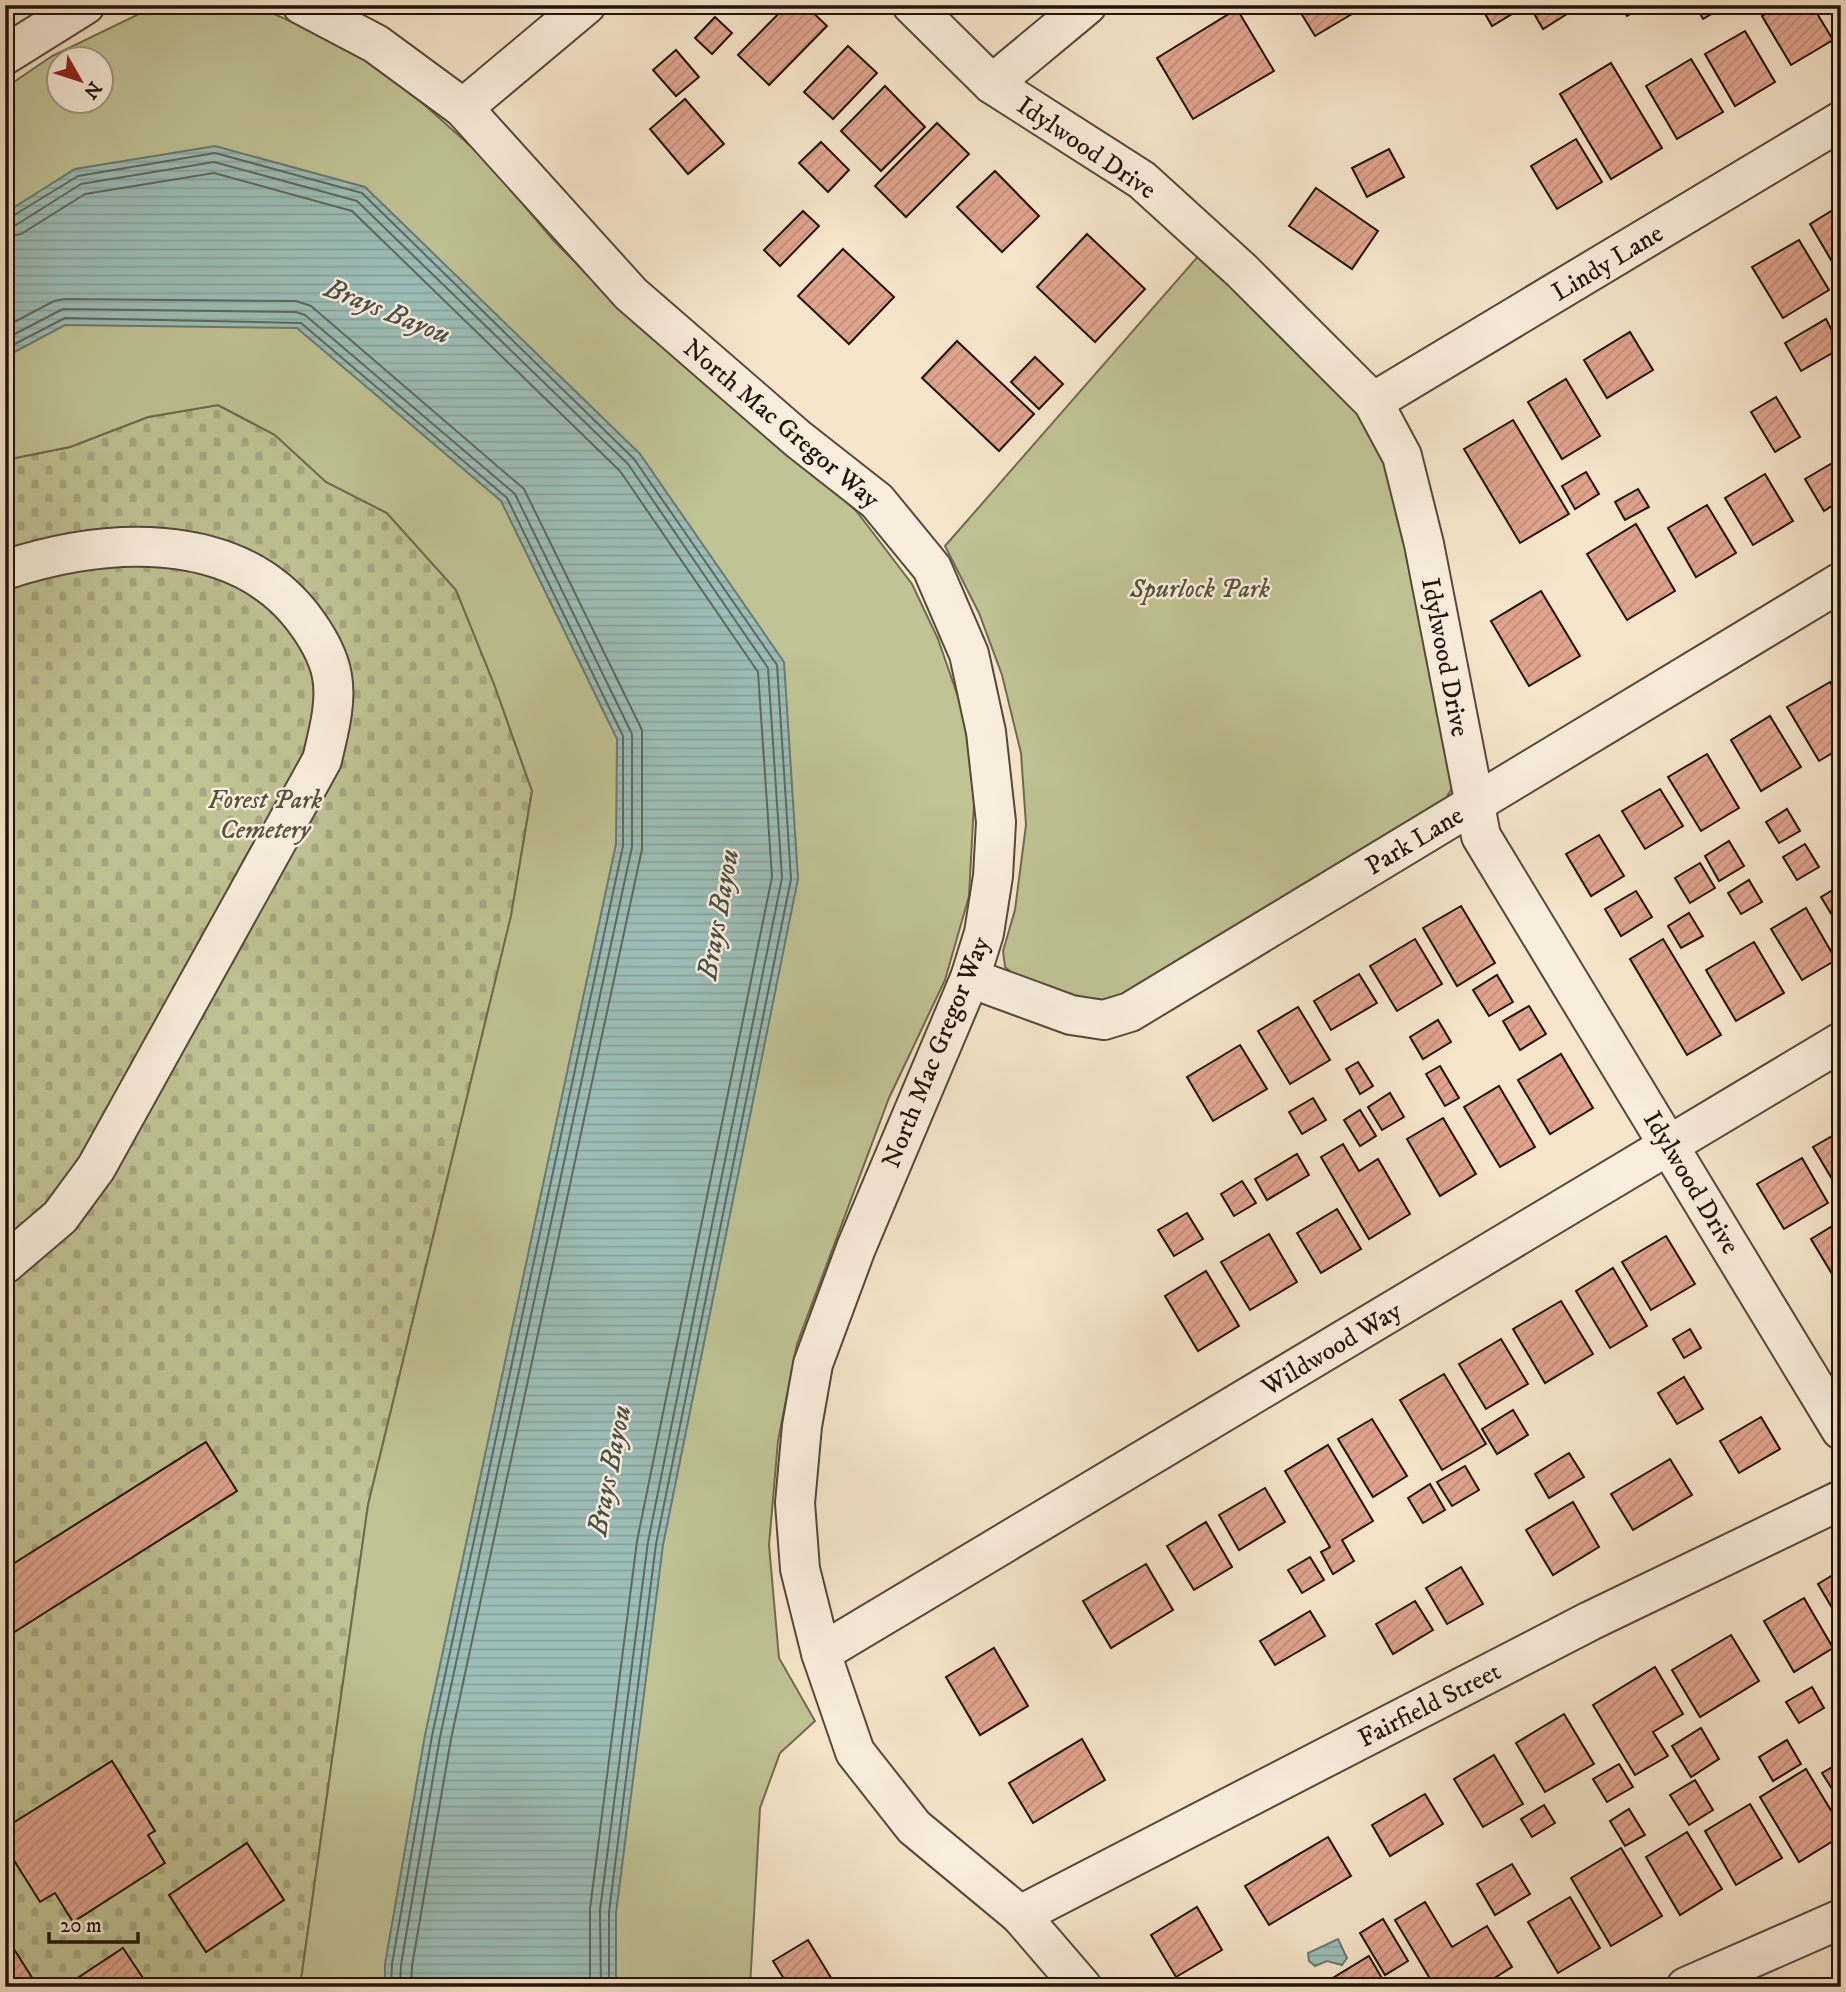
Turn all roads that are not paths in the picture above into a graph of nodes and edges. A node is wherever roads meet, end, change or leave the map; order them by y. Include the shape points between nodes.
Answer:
1 (85, 5) edge
2 (302, 5) edge
3 (586, 5) edge
4 (912, 5) edge
5 (1087, 5) edge
6 (5, 55) edge
7 (992, 84) junction
8 (463, 108) junction
9 (1841, 121) edge
10 (1373, 402) junction
11 (5, 570) edge
12 (1841, 582) edge
13 (1474, 804) junction
14 (971, 978) junction
15 (1841, 1042) edge
16 (1670, 1145) junction
17 (5, 1264) edge
18 (1841, 1430) edge
19 (1841, 1500) edge
20 (821, 1653) junction
21 (1020, 1915) junction
22 (1841, 1919) edge
23 (1082, 1987) edge
24 (1686, 1987) edge

1 - 6 street
2 - 8 street, North Mac Gregor Way via 376,44
3 - 8 street
4 - 7 street, Idylwood Drive
5 - 7 street
7 - 10 street, Idylwood Drive via 1142,180 1242,271
8 - 14 street, North Mac Gregor Way via 631,294 877,501 932,568 969,654 986,732 996,822 984,933
9 - 10 street, Lindy Lane
10 - 13 street, Idylwood Drive via 1402,456 1424,544
11 - 17 street via 126,548 165,547 215,556 257,575 290,601 317,635 332,677 331,719 322,760 96,1168 60,1217
12 - 13 street, Park Lane
13 - 14 street, Park Lane via 1130,1012 1104,1020 1071,1015
13 - 16 street, Idylwood Drive via 1481,836
14 - 20 street, North Mac Gregor Way via 856,1248 813,1364 795,1503 800,1569
15 - 16 street, Wildwood Way
16 - 18 street, Idylwood Drive
16 - 20 street, Wildwood Way
19 - 21 street, Fairfield Street via 1590,1621
20 - 21 street, North Mac Gregor Way via 855,1752 914,1827
21 - 23 street, North Mac Gregor Way
22 - 24 street

